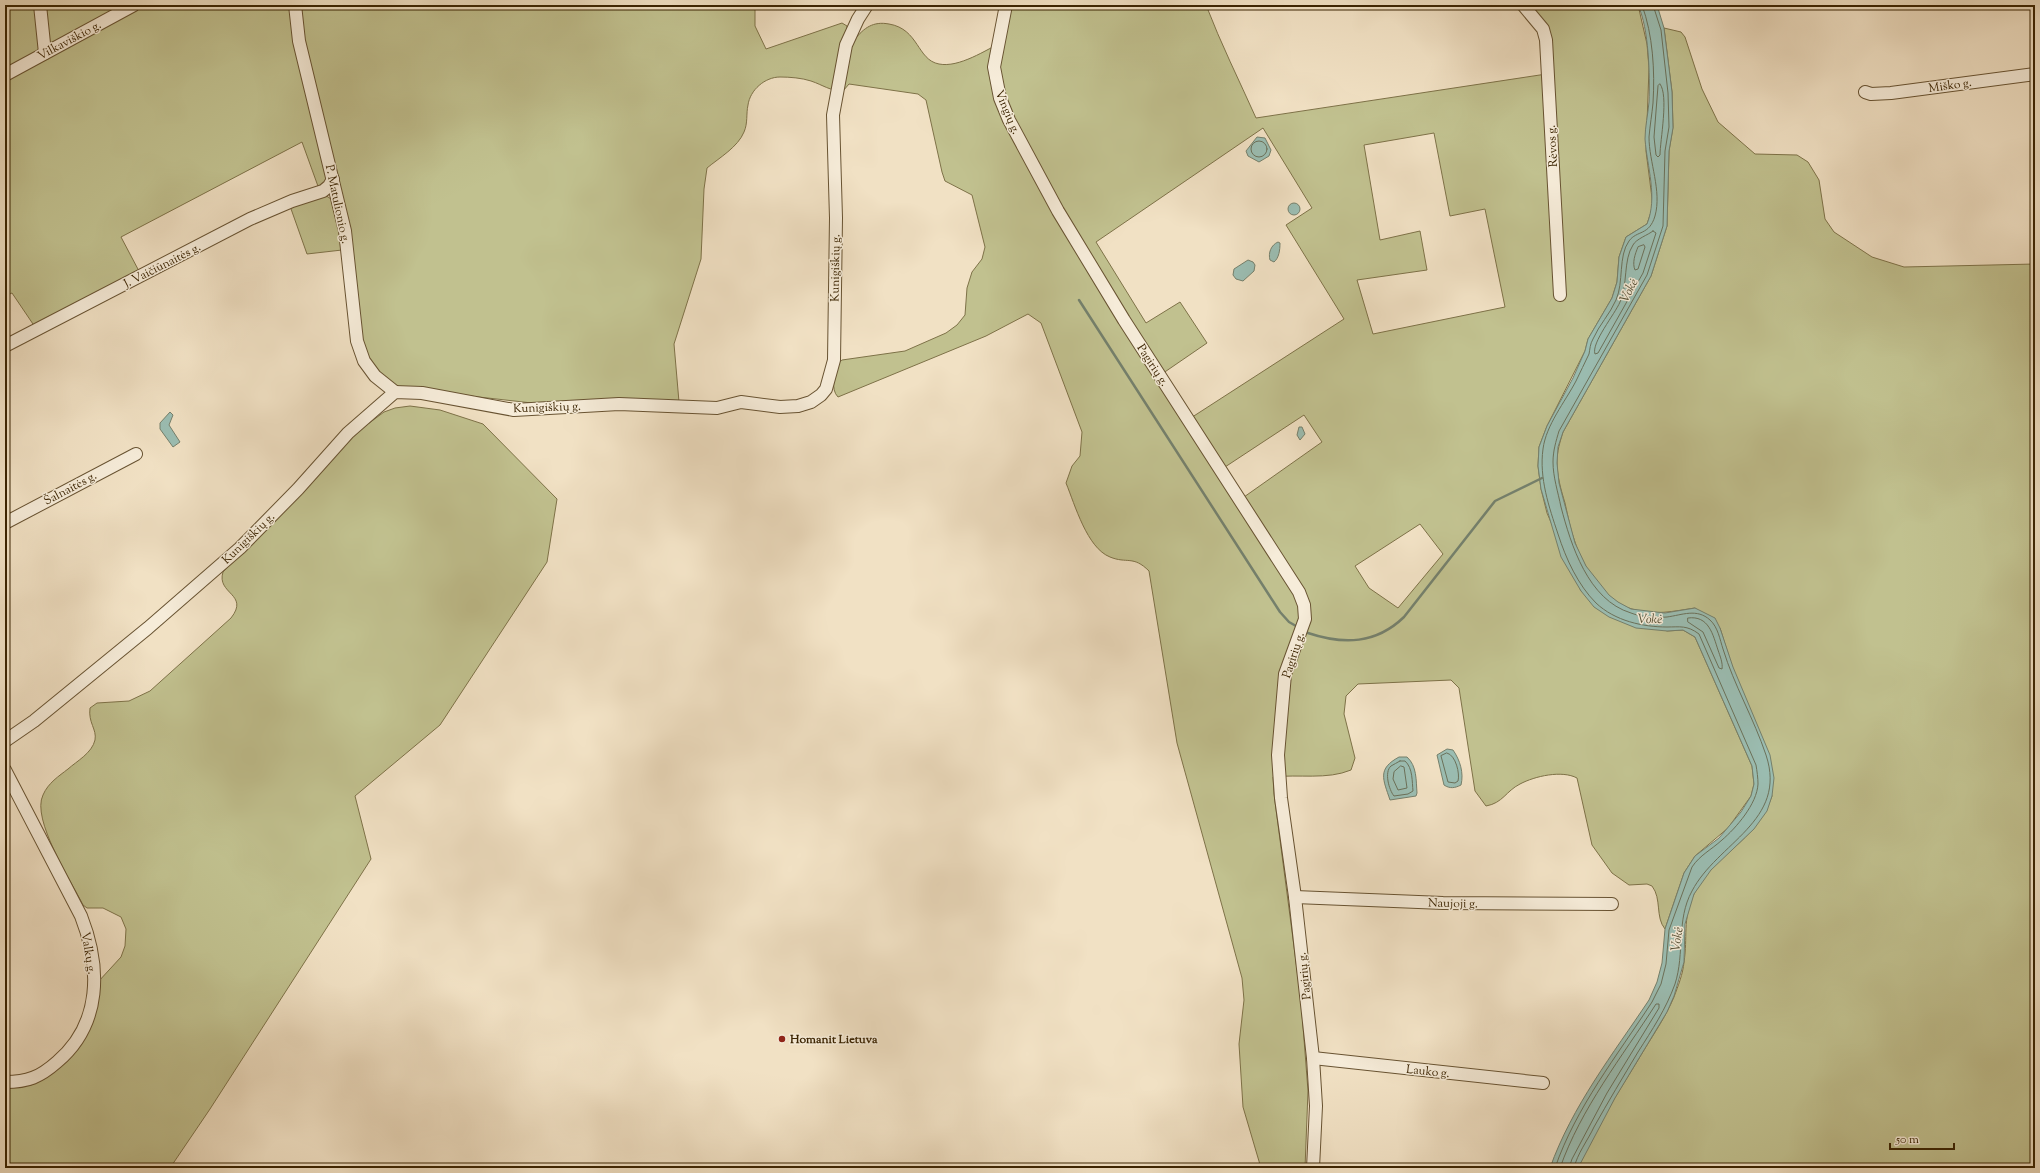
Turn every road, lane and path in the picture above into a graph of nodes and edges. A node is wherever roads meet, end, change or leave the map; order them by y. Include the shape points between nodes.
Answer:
1 (40, 5) edge
2 (134, 5) edge
3 (294, 5) edge
4 (867, 5) edge
5 (1006, 5) edge
6 (1523, 5) edge
7 (45, 53) junction
8 (2035, 74) edge
9 (5, 75) edge
10 (1865, 92) dead end
11 (333, 178) junction
12 (323, 191) junction
13 (339, 201) junction
14 (1058, 211) joint
15 (1560, 295) dead end
16 (5, 346) edge
17 (395, 392) junction
18 (136, 454) dead end
19 (5, 523) edge
20 (5, 741) edge
21 (5, 770) edge
22 (1295, 897) junction
23 (1612, 904) dead end
24 (1313, 1058) junction
25 (5, 1082) edge
26 (1543, 1084) dead end
27 (1313, 1168) edge

1 - 7 street
2 - 7 street, Vilkaviškio g.
3 - 11 street, P. Matulionio g. via 299,41
4 - 17 street, Kunigiškių g. via 846,45 833,115 836,218 834,360 826,389 821,395 811,402 798,406 780,407 741,402 717,408 619,404 514,410 422,393
5 - 14 street, Vingių g. via 994,66 1000,98 1009,120
6 - 15 street, Rėvos g. via 1543,29 1546,40
7 - 9 street, Vilkaviškio g.
8 - 10 street, Miško g. via 1891,93
11 - 12 street
11 - 13 street, P. Matulionio g.
12 - 13 street
12 - 16 street, J. Vaičiūnaitės g. via 292,201 250,220
13 - 17 street, P. Matulionio g. via 345,231 356,341 364,361 375,376
14 - 22 street, Pagirių g. via 1124,320 1299,592 1304,605 1305,619 1285,674 1278,755 1281,798
17 - 20 street, Kunigiškių g. via 348,433 240,548 142,633 34,721
18 - 19 street, Šalnaitės g.
21 - 25 street, Valkų g. via 81,916 91,949 94,986 85,1028 76,1044 42,1074 21,1082
22 - 23 street, Naujoji g. via 1443,903
22 - 24 street, Pagirių g.
24 - 26 street, Lauko g.
24 - 27 street, Pagirių g. via 1316,1106

